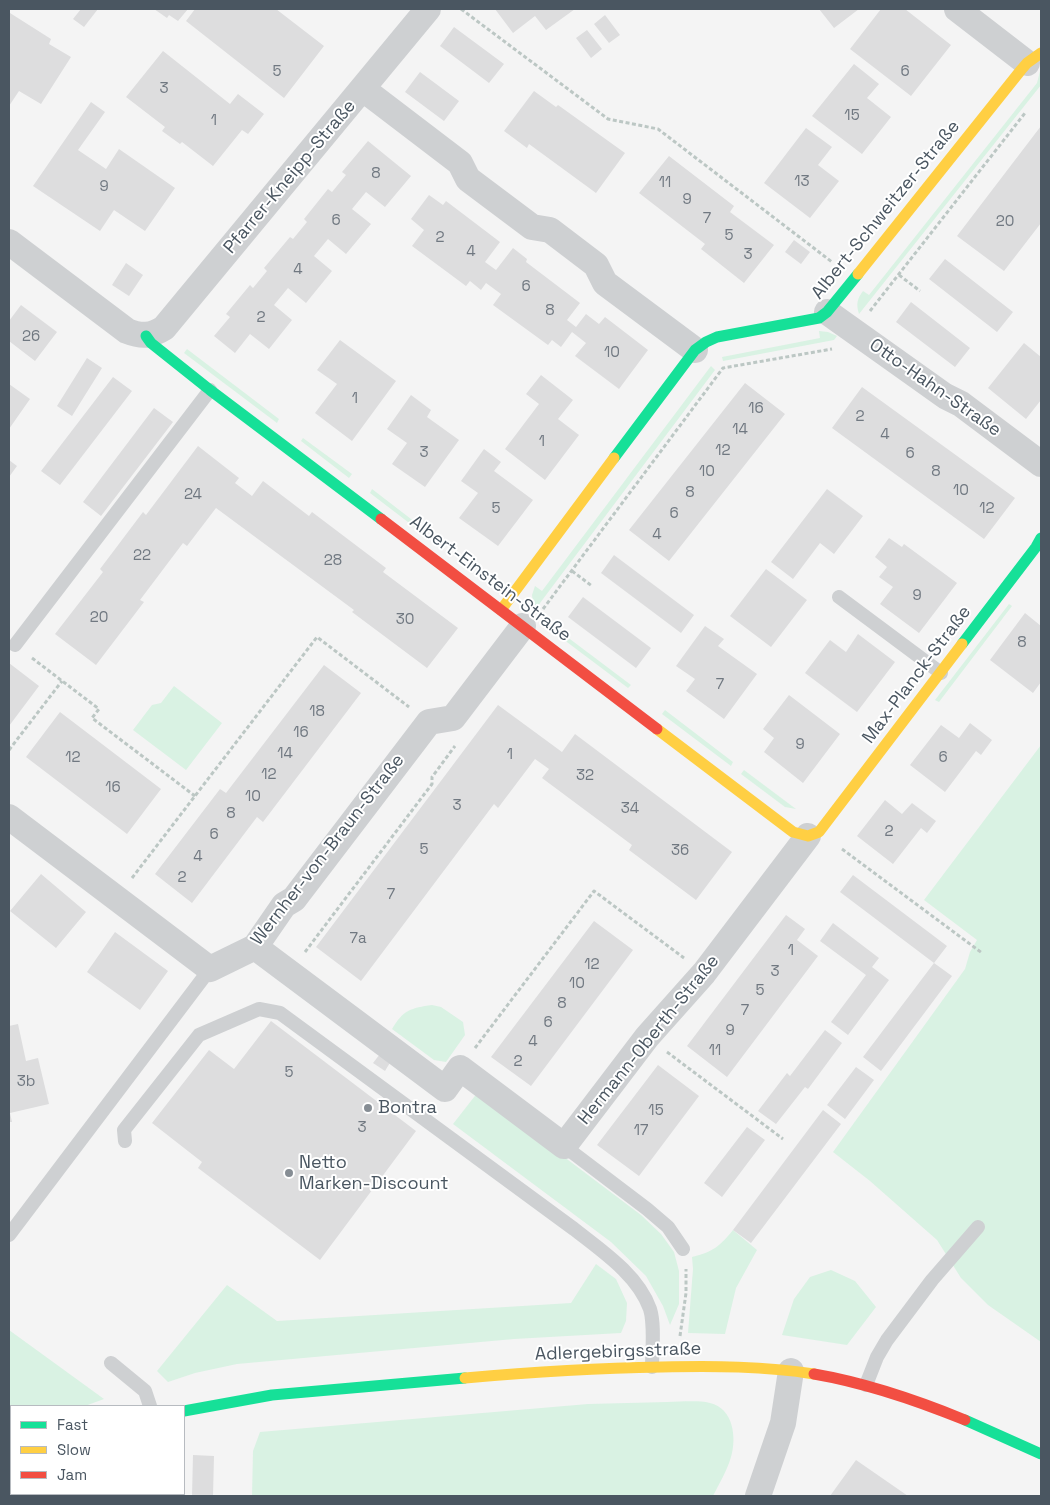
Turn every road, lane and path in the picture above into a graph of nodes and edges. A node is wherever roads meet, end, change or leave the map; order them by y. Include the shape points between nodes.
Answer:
1 (428, 9) edge
2 (461, 9) edge
3 (957, 9) edge
4 (1034, 58) edge
5 (363, 89) junction
6 (1029, 108) dead end
7 (11, 248) edge
8 (898, 275) junction
9 (855, 279) junction
10 (920, 291) dead end
11 (827, 312) junction
12 (854, 331) junction
13 (146, 336) junction
14 (695, 350) junction
15 (210, 390) junction
16 (1041, 464) edge
17 (1041, 538) edge
18 (572, 571) junction
19 (592, 586) dead end
20 (839, 597) dead end
21 (501, 610) junction
22 (525, 628) junction
23 (15, 645) joint
24 (941, 673) junction
25 (62, 681) junction
26 (429, 722) junction
27 (460, 739) dead end
28 (9, 750) edge
29 (195, 796) junction
30 (9, 817) edge
31 (813, 834) junction
32 (117, 898) junction
33 (255, 947) junction
34 (982, 953) dead end
35 (210, 969) junction
36 (290, 973) junction
37 (704, 973) junction
38 (647, 1036) junction
39 (460, 1068) junction
40 (783, 1139) dead end
41 (124, 1142) dead end
42 (564, 1146) junction
43 (978, 1228) dead end
44 (9, 1235) edge
45 (683, 1249) joint
46 (680, 1336) dead end
47 (110, 1363) dead end
48 (652, 1367) junction
49 (792, 1371) junction
50 (866, 1385) junction
51 (150, 1405) edge
52 (185, 1411) edge
53 (1041, 1454) edge
54 (758, 1496) edge

1 - 5 street, Pfarrer-Kneipp-Straße
2 - 9 path via 608,119 658,129
3 - 4 street
4 - 9 street, Albert-Schweitzer-Straße
5 - 13 street, Pfarrer-Kneipp-Straße via 164,328
5 - 14 street via 460,162 468,179 532,227 550,230 596,265 605,283
6 - 8 path
7 - 13 street via 127,330
8 - 10 path
8 - 12 path
9 - 11 street, Albert-Schweitzer-Straße
11 - 12 street, Otto-Hahn-Straße
11 - 14 street, Albert-Schweitzer-Straße via 809,321 718,337
12 - 16 street, Otto-Hahn-Straße via 961,404
12 - 18 path via 841,347 723,368
13 - 15 street, Albert-Einstein-Straße
14 - 21 street, Albert-Schweitzer-Straße
15 - 21 street, Albert-Einstein-Straße
15 - 23 lane
17 - 24 street, Max-Planck-Straße
18 - 19 path
18 - 22 path
20 - 24 lane
21 - 22 street, Albert-Einstein-Straße
22 - 26 street via 453,718
22 - 31 street, Albert-Einstein-Straße via 794,832
23 - 25 path
24 - 31 street, Max-Planck-Straße
25 - 28 path
25 - 29 path via 99,709 92,718
26 - 29 path via 317,637
26 - 33 street, Wernher-von-Braun-Straße via 294,899 284,905
27 - 36 path via 432,777 432,784
29 - 32 path
30 - 32 street
31 - 34 path
31 - 37 street, Hermann-Oberth-Straße
32 - 35 street
33 - 35 street, Wernher-von-Braun-Straße
33 - 36 street
35 - 44 lane
36 - 39 street via 445,1089
37 - 38 street, Hermann-Oberth-Straße
37 - 39 path via 594,891
38 - 40 path
38 - 42 street, Hermann-Oberth-Straße
39 - 42 street
41 - 48 lane via 124,1130 199,1035 259,1009 280,1013 608,1256 640,1287 650,1311
42 - 45 lane via 668,1227
43 - 50 lane via 932,1280 887,1340
45 - 46 path via 686,1293
47 - 51 lane via 145,1391
48 - 49 street, Adlergebirgsstraße via 722,1366
48 - 52 street, Adlergebirgsstraße via 511,1374 278,1395
49 - 50 street, Adlergebirgsstraße
49 - 54 street via 783,1424
50 - 53 street, Adlergebirgsstraße via 961,1419

